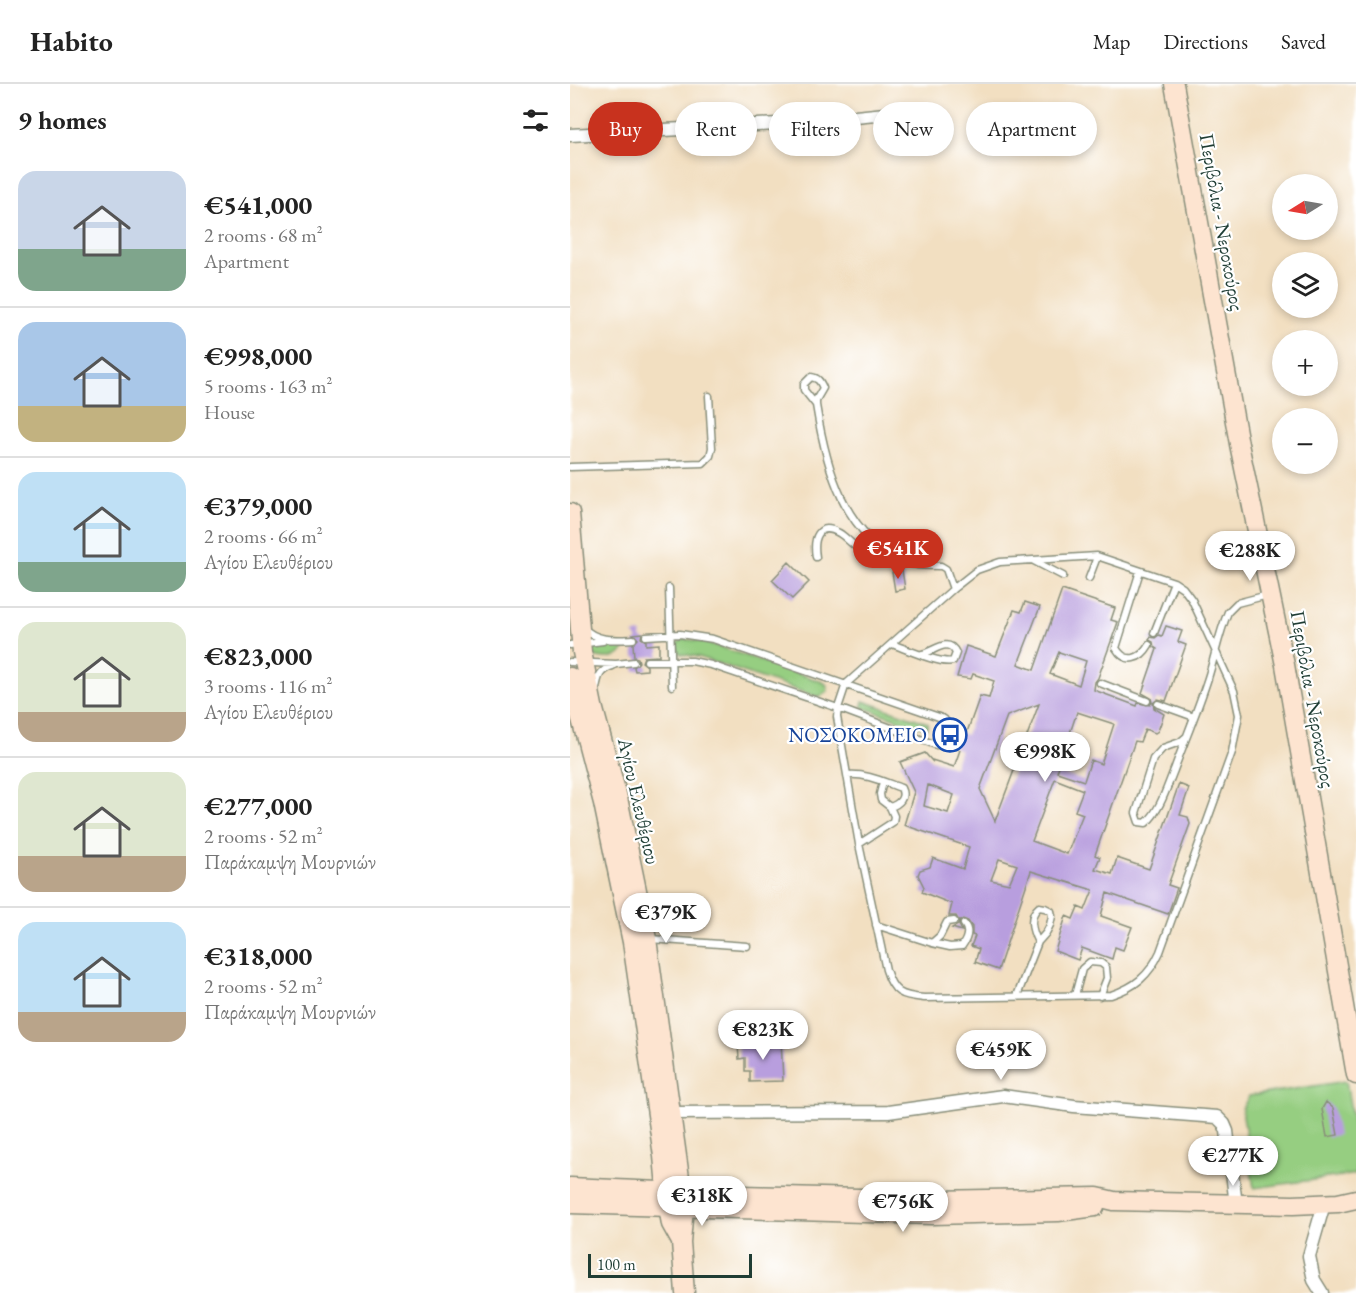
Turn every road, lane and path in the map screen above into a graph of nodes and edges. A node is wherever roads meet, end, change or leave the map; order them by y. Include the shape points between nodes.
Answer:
1 (1174, 84) edge
2 (873, 115) edge
3 (570, 135) edge
4 (709, 396) dead end
5 (816, 405) dead end
6 (570, 466) edge
7 (570, 513) edge
8 (887, 552) junction
9 (1097, 556) junction
10 (816, 557) dead end
11 (1025, 560) junction
12 (1140, 572) junction
13 (1063, 576) dead end
14 (1089, 578) dead end
15 (1174, 582) junction
16 (669, 588) dead end
17 (953, 589) junction
18 (1271, 594) junction
19 (578, 620) junction
20 (1154, 633) dead end
21 (670, 635) junction
22 (646, 636) dead end
23 (633, 639) dead end
24 (610, 640) junction
25 (576, 644) edge
26 (892, 644) junction
27 (1149, 645) dead end
28 (1216, 652) junction
29 (922, 654) junction
30 (647, 660) dead end
31 (671, 660) junction
32 (577, 662) edge
33 (634, 662) dead end
34 (616, 664) junction
35 (570, 677) edge
36 (1100, 683) dead end
37 (846, 684) junction
38 (672, 686) dead end
39 (1147, 701) dead end
40 (1158, 704) dead end
41 (593, 706) junction
42 (838, 708) junction
43 (1194, 717) junction
44 (952, 730) dead end
45 (1186, 737) junction
46 (948, 745) dead end
47 (848, 775) junction
48 (883, 782) junction
49 (890, 807) junction
50 (858, 844) junction
51 (954, 921) dead end
52 (964, 924) dead end
53 (876, 925) junction
54 (647, 939) junction
55 (932, 942) junction
56 (1038, 942) junction
57 (747, 946) dead end
58 (1075, 995) junction
59 (1017, 996) junction
60 (1100, 996) junction
61 (1356, 1075) edge
62 (671, 1113) junction
63 (663, 1163) junction
64 (570, 1187) edge
65 (642, 1198) junction
66 (1356, 1199) edge
67 (570, 1204) edge
68 (674, 1204) junction
69 (1324, 1204) junction
70 (1236, 1205) junction
71 (685, 1293) edge
72 (1322, 1293) edge

1 - 18 main road, Περιβόλια - Νεροκούρος via 1237,433
2 - 3 street
4 - 6 lane via 712,448 703,463
5 - 8 lane via 824,452 849,514 865,535
7 - 19 main road, Αγίου Ελευθέριου
8 - 10 lane via 860,549 829,529 816,536
8 - 17 lane via 910,564 941,566 946,569
9 - 11 lane
9 - 12 lane
9 - 14 lane
11 - 13 lane
11 - 17 lane via 987,566
12 - 15 lane
12 - 27 lane via 1116,648 1123,656 1136,658
15 - 20 lane
15 - 28 lane via 1192,600
16 - 21 lane
17 - 26 lane
18 - 28 lane via 1232,606
18 - 61 main road, Περιβόλια - Νεροκούρος
19 - 24 lane via 595,636
19 - 25 main road, Αγίου Ελευθέριου
21 - 22 lane
21 - 31 lane
21 - 37 lane via 713,639
23 - 24 lane
24 - 25 lane
25 - 32 main road, Αγίου Ελευθέριου
26 - 29 lane
26 - 37 lane
28 - 43 lane
28 - 60 lane via 1238,705 1232,752 1153,966 1132,987
29 - 29 lane via 950,663 956,653 949,644
30 - 31 lane
31 - 38 lane
31 - 42 lane via 711,665
32 - 34 lane
32 - 41 main road, Αγίου Ελευθέριου
33 - 34 lane
34 - 41 lane via 599,675
35 - 63 main road, Αγίου Ελευθέριου via 603,803 632,942
36 - 39 lane
37 - 42 lane
37 - 44 lane via 945,719
40 - 43 lane
41 - 54 main road, Αγίου Ελευθέριου via 618,798
42 - 46 lane via 936,745
42 - 47 lane
43 - 45 lane
45 - 45 lane via 1156,753 1136,813 1138,822 1146,823 1157,810
47 - 48 lane
47 - 50 lane
48 - 49 lane via 879,794
48 - 49 lane via 903,792 902,800
49 - 50 lane via 893,822
50 - 53 lane
51 - 55 lane via 947,922
52 - 55 lane via 968,935 962,946
53 - 55 lane
53 - 59 lane via 889,981 897,992 924,998
54 - 57 lane
54 - 62 main road, Αγίου Ελευθέριου
56 - 56 lane via 1052,916 1051,911 1039,907 1032,930
56 - 59 lane
58 - 59 lane
58 - 60 lane
58 - 60 lane via 1082,969 1089,962 1096,962 1106,967 1107,972
62 - 68 main road, Αγίου Ελευθέριου
62 - 70 street via 888,1112 1003,1096 1074,1106 1217,1117 1227,1131
63 - 65 main road
63 - 68 main road, Αγίου Ελευθέριου
64 - 65 main road
65 - 67 main road
65 - 68 main road
65 - 68 main road via 658,1214
66 - 69 main road
68 - 70 main road via 702,1194 935,1200 1097,1197
68 - 71 main road
69 - 70 main road
69 - 72 street via 1309,1256 1314,1280

